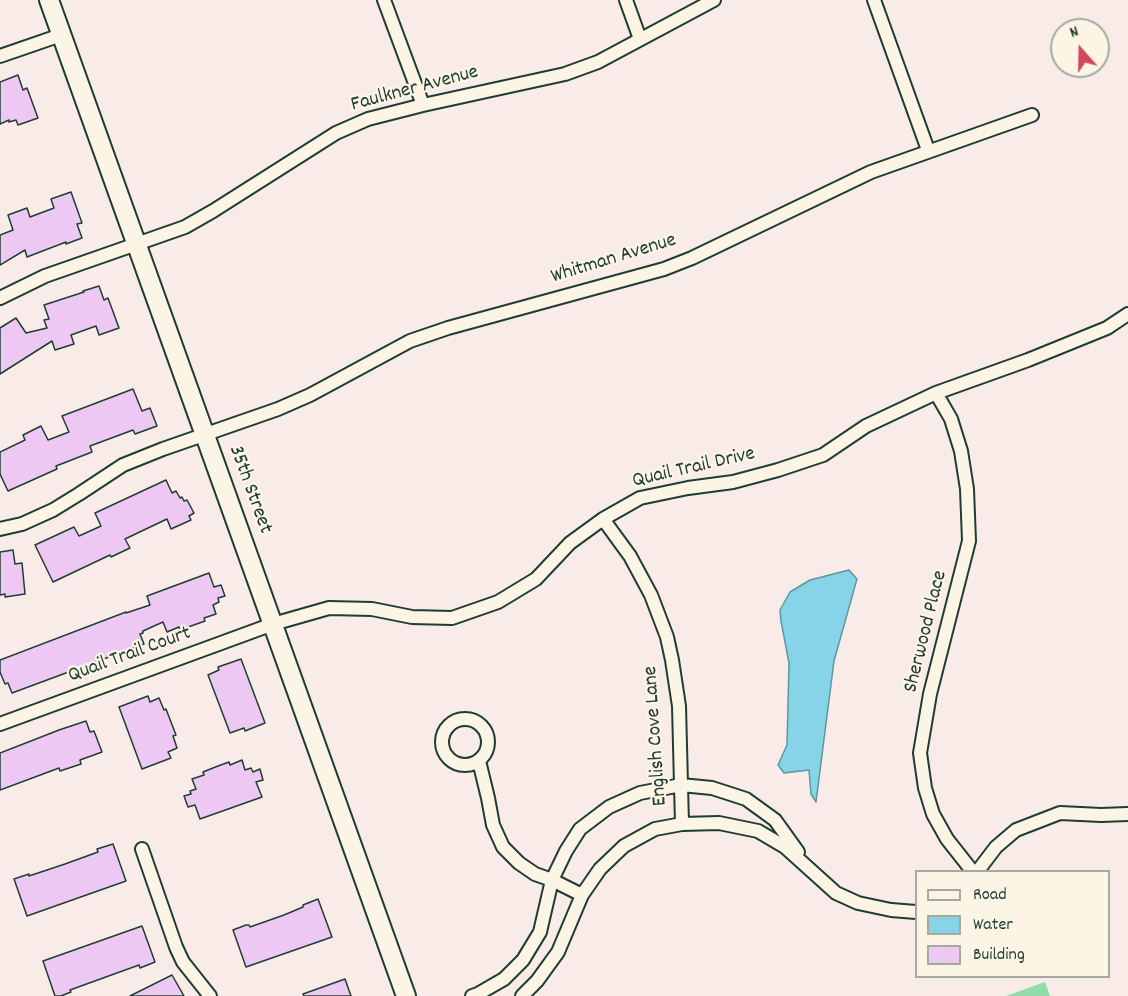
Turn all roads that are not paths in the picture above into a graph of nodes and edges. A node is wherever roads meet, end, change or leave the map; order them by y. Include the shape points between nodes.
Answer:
1 (49, 0) edge
2 (384, 0) edge
3 (626, 0) edge
4 (714, 0) edge
5 (874, 0) edge
6 (61, 35) junction
7 (640, 39) junction
8 (0, 56) edge
9 (423, 105) junction
10 (1032, 115) dead end
11 (928, 150) junction
12 (137, 244) junction
13 (0, 298) edge
14 (1128, 314) edge
15 (936, 393) junction
16 (205, 434) junction
17 (603, 519) junction
18 (0, 529) edge
19 (273, 624) junction
20 (0, 724) edge
21 (479, 761) dead end
22 (681, 785) junction
23 (1128, 814) edge
24 (682, 824) junction
25 (142, 849) dead end
26 (811, 870) junction
27 (973, 870) edge
28 (977, 870) edge
29 (552, 880) junction
30 (582, 895) junction
31 (915, 912) edge
32 (210, 996) edge
33 (406, 996) edge
34 (472, 996) edge
35 (522, 996) edge

1 - 6 street, 35th Street
2 - 9 street
3 - 7 street
4 - 7 street, Faulkner Avenue
5 - 11 street
6 - 8 street
6 - 12 street, 35th Street
7 - 9 street, Faulkner Avenue via 598,62 565,74
9 - 12 street, Faulkner Avenue via 368,119 336,133 185,227
10 - 11 street, Whitman Avenue
11 - 16 street, Whitman Avenue via 854,179 692,258 410,341 310,395
12 - 13 street, Faulkner Avenue via 45,276
12 - 16 street, 35th Street
14 - 15 street, Quail Trail Drive via 1107,328
15 - 17 street, Quail Trail Drive via 866,426 823,455 733,482 640,498
15 - 27 street, Sherwood Place via 951,419 961,451 969,541 930,694 920,753 933,814 947,839
16 - 18 street, Whitman Avenue via 123,465 53,510
16 - 19 street, 35th Street
17 - 19 street, Quail Trail Drive via 570,543 536,579 498,602 452,618 329,608
17 - 22 street, English Cove Lane via 630,556 667,637 679,706
19 - 20 street, Quail Trail Court
19 - 33 street, 35th Street
21 - 29 street via 493,825 503,847 535,874
22 - 24 street, English Cove Lane
22 - 26 street via 712,788 746,799 775,820
22 - 29 street via 640,793 609,807 580,828
23 - 28 street via 1060,813 1049,817 1016,830
24 - 26 street via 719,823 758,831 785,847
24 - 30 street via 655,829 624,846 600,869
25 - 32 street via 176,947
26 - 31 street via 836,893 858,903
29 - 30 street
29 - 34 street via 540,932 523,960 504,979
30 - 35 street via 558,951

